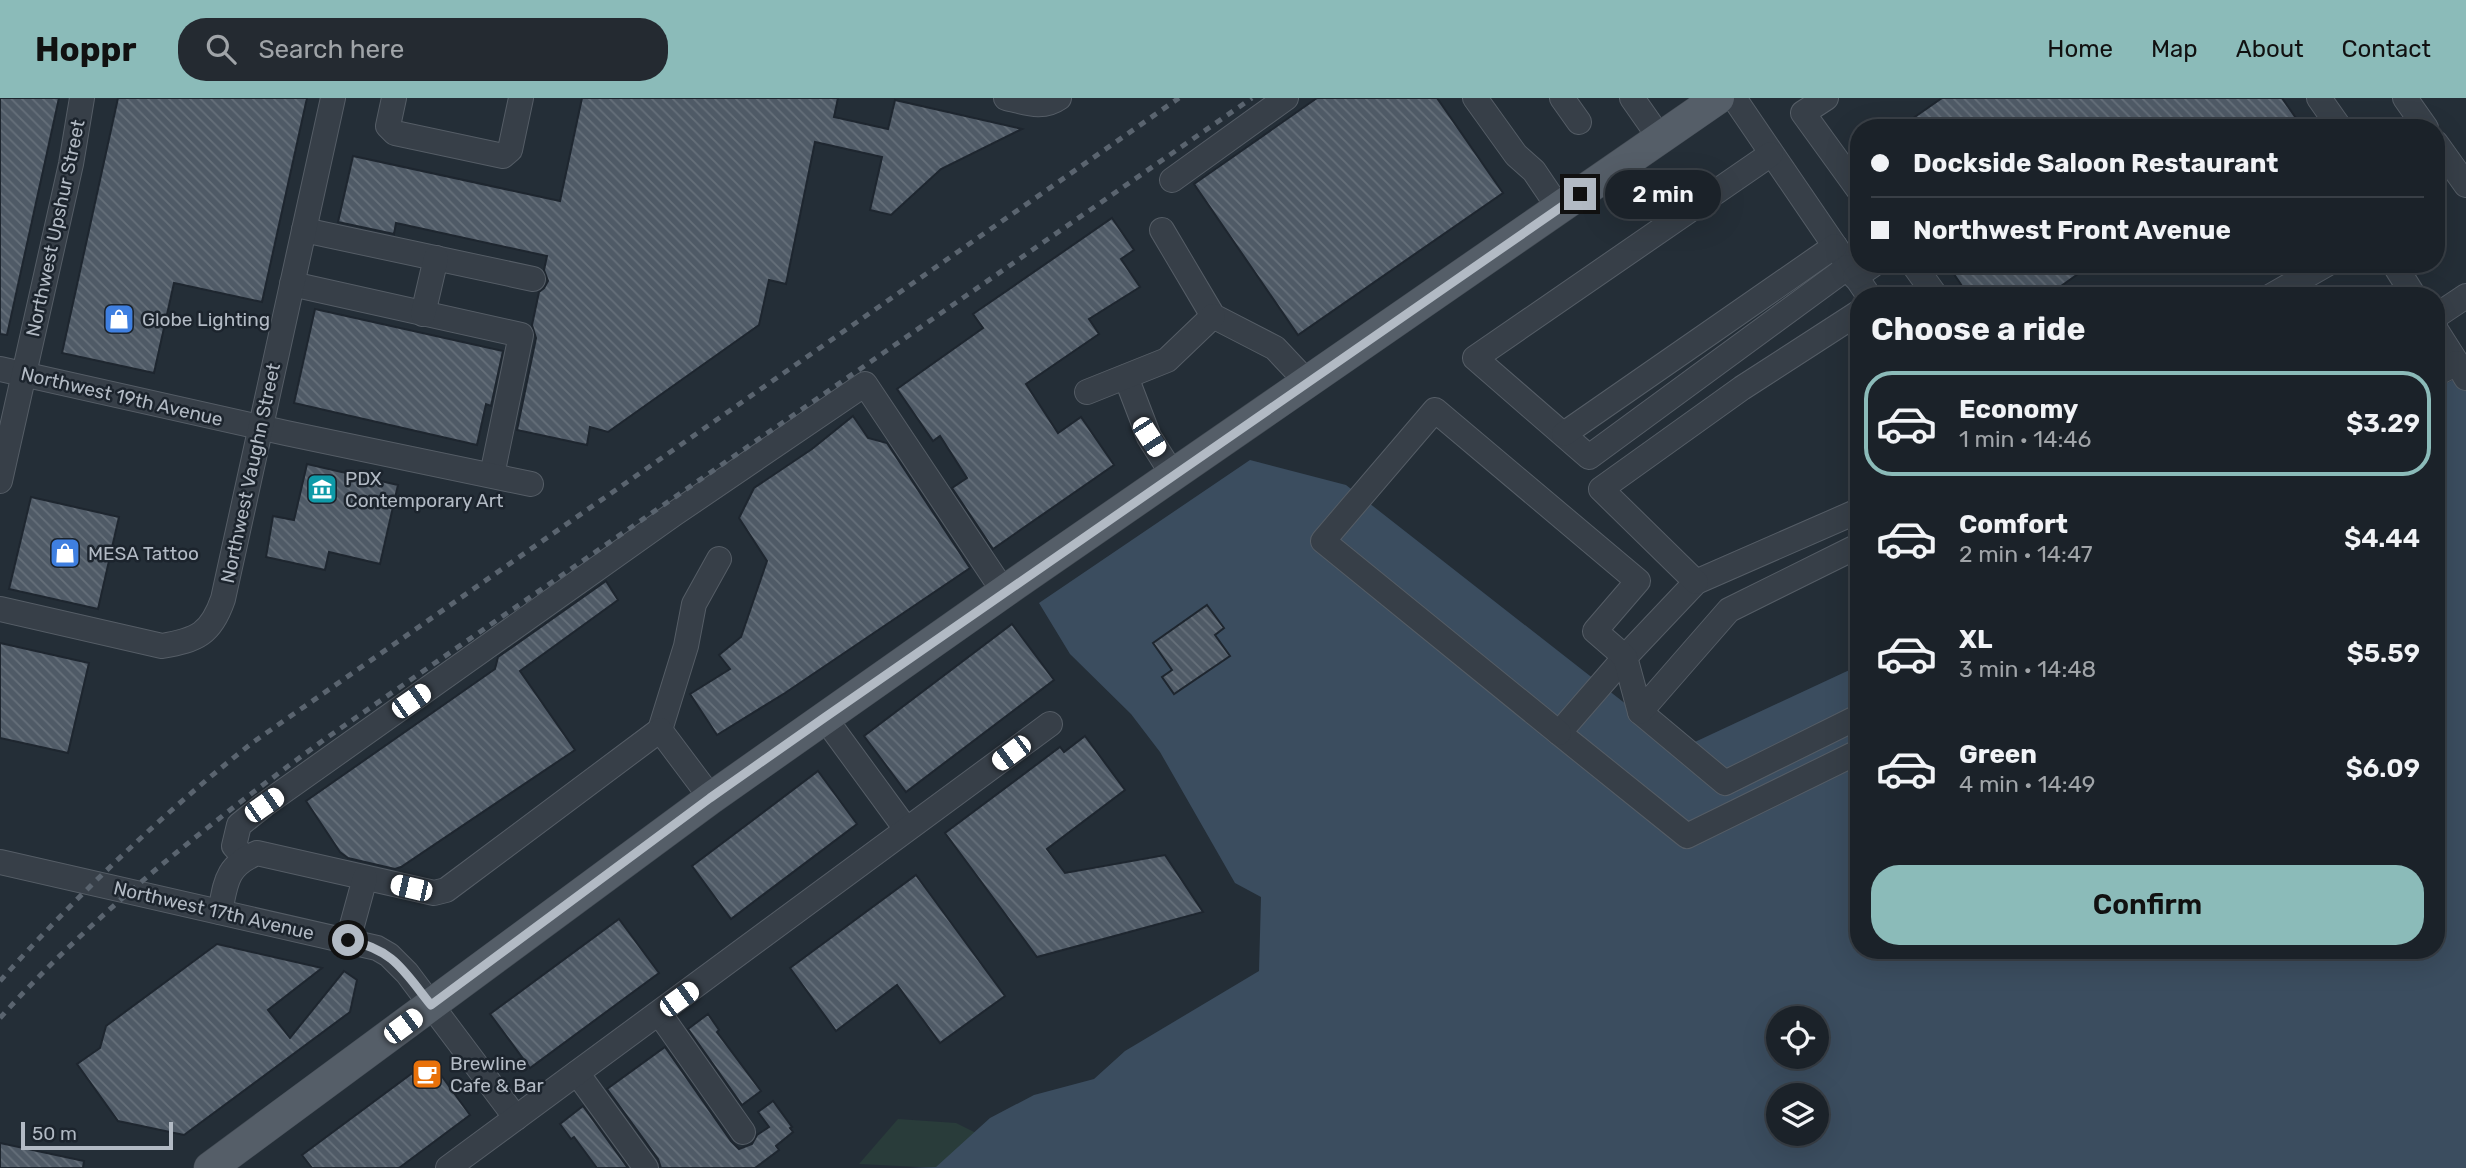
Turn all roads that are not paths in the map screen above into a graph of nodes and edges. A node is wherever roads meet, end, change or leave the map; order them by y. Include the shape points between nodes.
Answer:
1 (82, 98) edge
2 (333, 98) edge
3 (394, 98) edge
4 (522, 98) edge
5 (1006, 98) edge
6 (1059, 98) edge
7 (1286, 98) edge
8 (1475, 98) edge
9 (1562, 98) edge
10 (1632, 98) edge
11 (1718, 98) edge
12 (1734, 98) edge
13 (1826, 98) edge
14 (2319, 98) edge
15 (2405, 98) edge
16 (2334, 119) edge
17 (2420, 119) edge
18 (1578, 122) dead end
19 (1660, 138) junction
20 (2450, 151) edge
21 (1771, 154) junction
22 (1850, 179) edge
23 (1172, 180) dead end
24 (2466, 185) edge
25 (1559, 208) junction
26 (304, 230) junction
27 (1162, 230) dead end
28 (1835, 246) junction
29 (436, 258) junction
30 (1850, 263) edge
31 (2312, 273) edge
32 (1862, 276) edge
33 (533, 279) dead end
34 (292, 284) junction
35 (2287, 287) edge
36 (2466, 296) edge
37 (2445, 310) edge
38 (423, 314) junction
39 (1213, 316) junction
40 (1850, 318) edge
41 (2445, 352) edge
42 (12, 372) edge
43 (2453, 372) edge
44 (1126, 377) junction
45 (1308, 383) junction
46 (1087, 392) dead end
47 (260, 427) junction
48 (1564, 434) junction
49 (492, 475) junction
50 (1173, 475) junction
51 (0, 481) edge
52 (531, 484) dead end
53 (1850, 515) edge
54 (1850, 550) edge
55 (719, 559) dead end
56 (1696, 582) junction
57 (1004, 592) junction
58 (0, 609) edge
59 (1625, 657) junction
60 (1640, 712) junction
61 (824, 718) junction
62 (1850, 721) edge
63 (1049, 724) dead end
64 (660, 730) junction
65 (1559, 733) junction
66 (1850, 756) edge
67 (710, 798) junction
68 (906, 829) junction
69 (245, 858) junction
70 (0, 862) edge
71 (365, 877) junction
72 (220, 912) junction
73 (348, 940) junction
74 (431, 1005) junction
75 (659, 1013) junction
76 (577, 1073) junction
77 (516, 1118) junction
78 (743, 1132) dead end
79 (457, 1166) edge
80 (211, 1168) edge
81 (646, 1168) edge

1 - 42 street, Northwest Upshur Street via 71,164
2 - 26 street, Northwest Vaughn Street
3 - 4 street via 388,126 395,133 503,156 510,150
5 - 6 street via 1040,105
7 - 23 street
8 - 25 street
9 - 18 street
10 - 19 street
11 - 19 main road
12 - 21 street
13 - 22 street via 1804,113
14 - 16 street
15 - 17 street
19 - 25 main road
20 - 24 street
21 - 28 street
21 - 48 street via 1475,358
25 - 45 main road
26 - 29 street
26 - 34 street, Northwest Vaughn Street
27 - 39 street
28 - 30 street
28 - 48 street
29 - 33 street
29 - 38 street
31 - 35 street
32 - 48 street via 1589,457
34 - 38 street
34 - 47 street, Northwest Vaughn Street
36 - 37 street
38 - 49 street via 521,335
39 - 44 street via 1167,360
39 - 45 street via 1275,348
40 - 56 street via 1742,388 1601,489
41 - 43 street
42 - 47 street, Northwest 19th Avenue
42 - 51 street, Northwest Upshur Street
44 - 46 street
44 - 50 street via 1149,437
45 - 50 main road
47 - 49 street, Northwest 19th Avenue
47 - 58 street, Northwest Vaughn Street via 223,599 213,622 200,635 162,646
49 - 52 street, Northwest 19th Avenue
50 - 57 main road
53 - 56 street
54 - 60 street via 1729,610
55 - 64 street via 694,604
56 - 59 street
57 - 61 main road
57 - 69 street via 865,384 264,805 239,825 234,846
59 - 60 street
59 - 65 street
59 - 65 street via 1595,631 1638,581 1435,410 1323,541
60 - 62 street via 1725,783
61 - 67 main road
61 - 68 street
63 - 68 street
64 - 67 street
64 - 71 street via 446,890 433,893
65 - 66 street via 1687,836
67 - 74 main road
68 - 75 street
69 - 71 street via 257,853
69 - 72 street via 231,869
70 - 72 street, Northwest 17th Avenue
71 - 73 street
72 - 73 street, Northwest 17th Avenue
73 - 74 street, Northwest 17th Avenue via 388,955
74 - 77 street, Northwest 17th Avenue
74 - 80 main road
75 - 76 street
75 - 78 street
76 - 77 street
76 - 81 street
77 - 79 street

